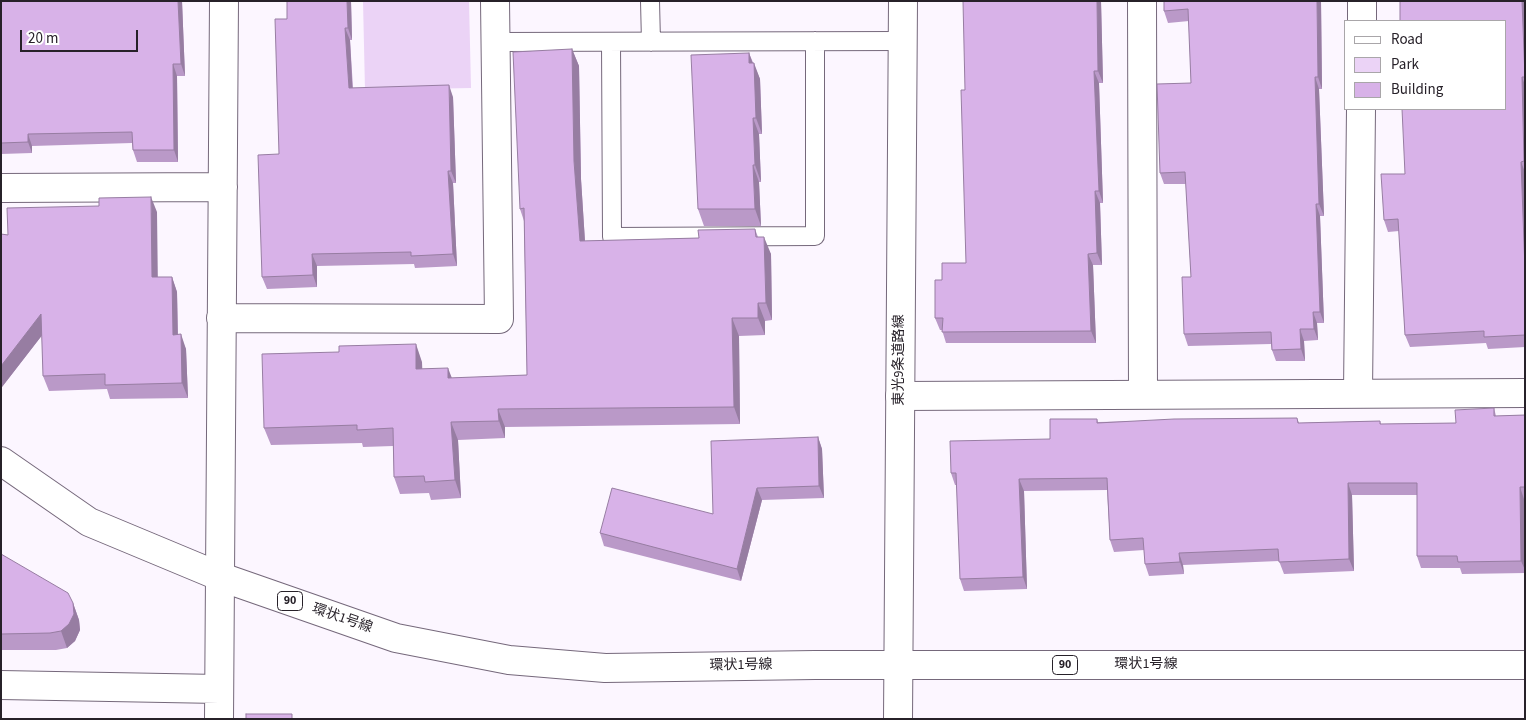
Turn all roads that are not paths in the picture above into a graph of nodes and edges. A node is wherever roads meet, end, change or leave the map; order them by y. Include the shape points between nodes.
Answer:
1 (224, 1) edge
2 (495, 1) edge
3 (650, 1) edge
4 (903, 1) edge
5 (1142, 1) edge
6 (1362, 1) edge
7 (1362, 20) edge
8 (815, 41) junction
9 (902, 41) junction
10 (496, 42) junction
11 (611, 42) junction
12 (651, 42) junction
13 (1361, 110) edge
14 (222, 187) junction
15 (1, 188) edge
16 (221, 318) junction
17 (1358, 392) junction
18 (1525, 393) edge
19 (1143, 395) junction
20 (900, 396) junction
21 (1, 461) edge
22 (221, 577) junction
23 (898, 665) junction
24 (1525, 666) edge
25 (1, 685) edge
26 (219, 689) junction
27 (219, 719) edge
28 (898, 719) edge

1 - 14 street
2 - 10 street
3 - 12 lane
4 - 9 street, 東光9条道路線
5 - 19 street
6 - 7 street
8 - 9 lane
8 - 11 lane via 814,236 622,237 612,237
8 - 12 lane
9 - 20 street, 東光9条道路線
10 - 11 lane
10 - 16 street via 499,319
11 - 12 lane
13 - 17 street
14 - 15 street
14 - 16 street
16 - 22 street
17 - 18 street
17 - 19 street
19 - 20 street
20 - 23 street, 東光9条道路線
21 - 22 street, 環状1号線 / 90 via 89,522
22 - 23 street, 環状1号線 / 90 via 396,638 509,660 605,668
22 - 26 street
23 - 24 street, 環状1号線 / 90
23 - 28 street, 東光9条道路線
25 - 26 street
26 - 27 street

